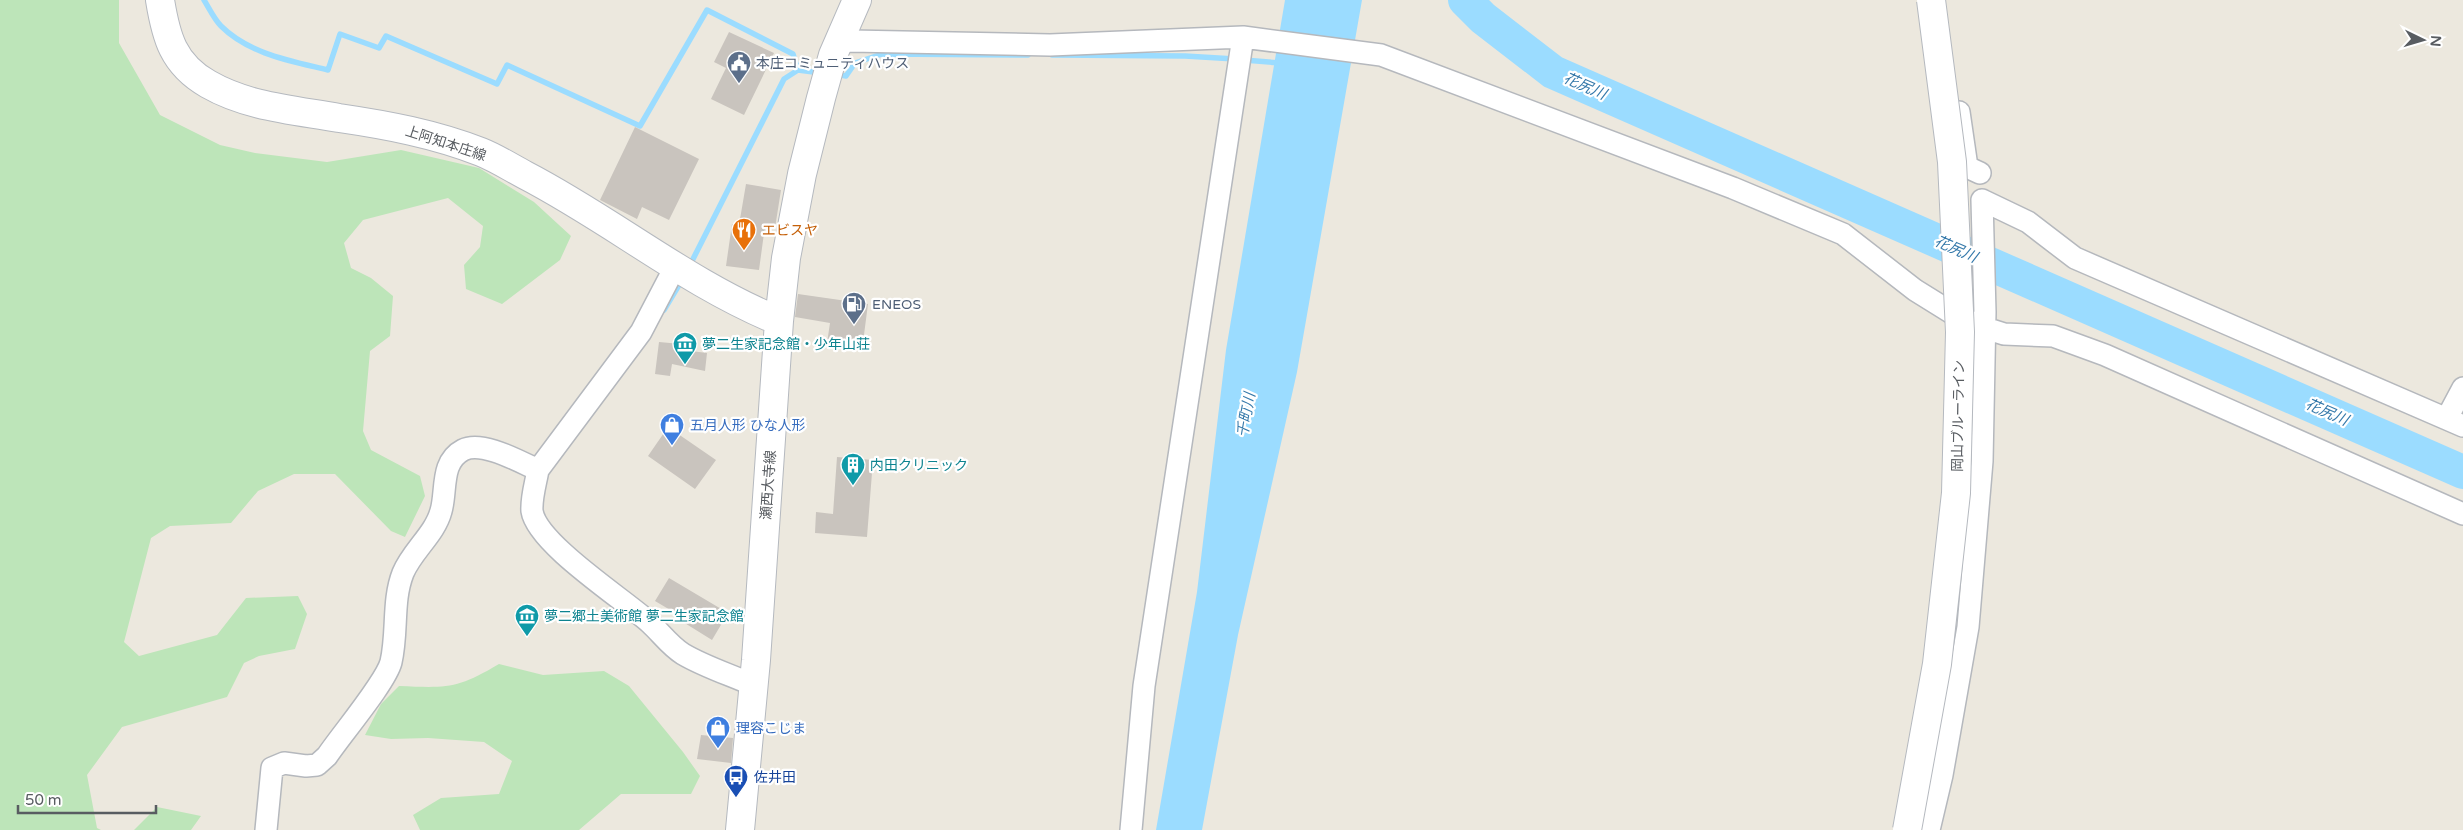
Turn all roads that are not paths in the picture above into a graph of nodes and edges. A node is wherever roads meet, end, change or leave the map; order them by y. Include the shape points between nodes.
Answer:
1 (160, 0) edge
2 (856, 0) edge
3 (1931, 0) edge
4 (1942, 0) edge
5 (1243, 37) junction
6 (835, 49) junction
7 (1980, 173) dead end
8 (683, 271) junction
9 (1985, 320) junction
10 (779, 321) junction
11 (2463, 388) edge
12 (2455, 422) edge
13 (538, 470) junction
14 (2463, 514) edge
15 (753, 685) junction
16 (266, 830) edge
17 (740, 830) edge
18 (1131, 830) edge
19 (1907, 830) edge
20 (1929, 830) edge

1 - 8 main road, 上阿知本庄線 via 166,36 174,53 207,84 262,106 404,129 483,153 553,190
2 - 6 main road, 瀬西大寺線
3 - 19 main road, 岡山ブルーライン, bridge via 1952,162 1960,332 1956,493 1937,664
4 - 7 street via 1967,167
5 - 6 street
5 - 9 street via 1367,52 1733,188 1844,234 1915,290 1952,313
5 - 18 street via 1144,686
6 - 10 main road, 瀬西大寺線 via 802,174 786,258
8 - 10 main road, 上阿知本庄線 via 756,312
8 - 13 street
9 - 12 street via 1982,200 2028,222 2075,258
9 - 14 street via 2004,334 2053,336 2105,355
9 - 20 street via 1982,461 1968,627
10 - 15 main road, 瀬西大寺線
11 - 12 street
13 - 15 street via 532,512 554,544 683,654
13 - 16 street via 500,452 475,447 463,450 449,465 441,512 407,563 398,587 391,663 383,679 317,765 284,763 272,768
15 - 17 main road, 瀬西大寺線

